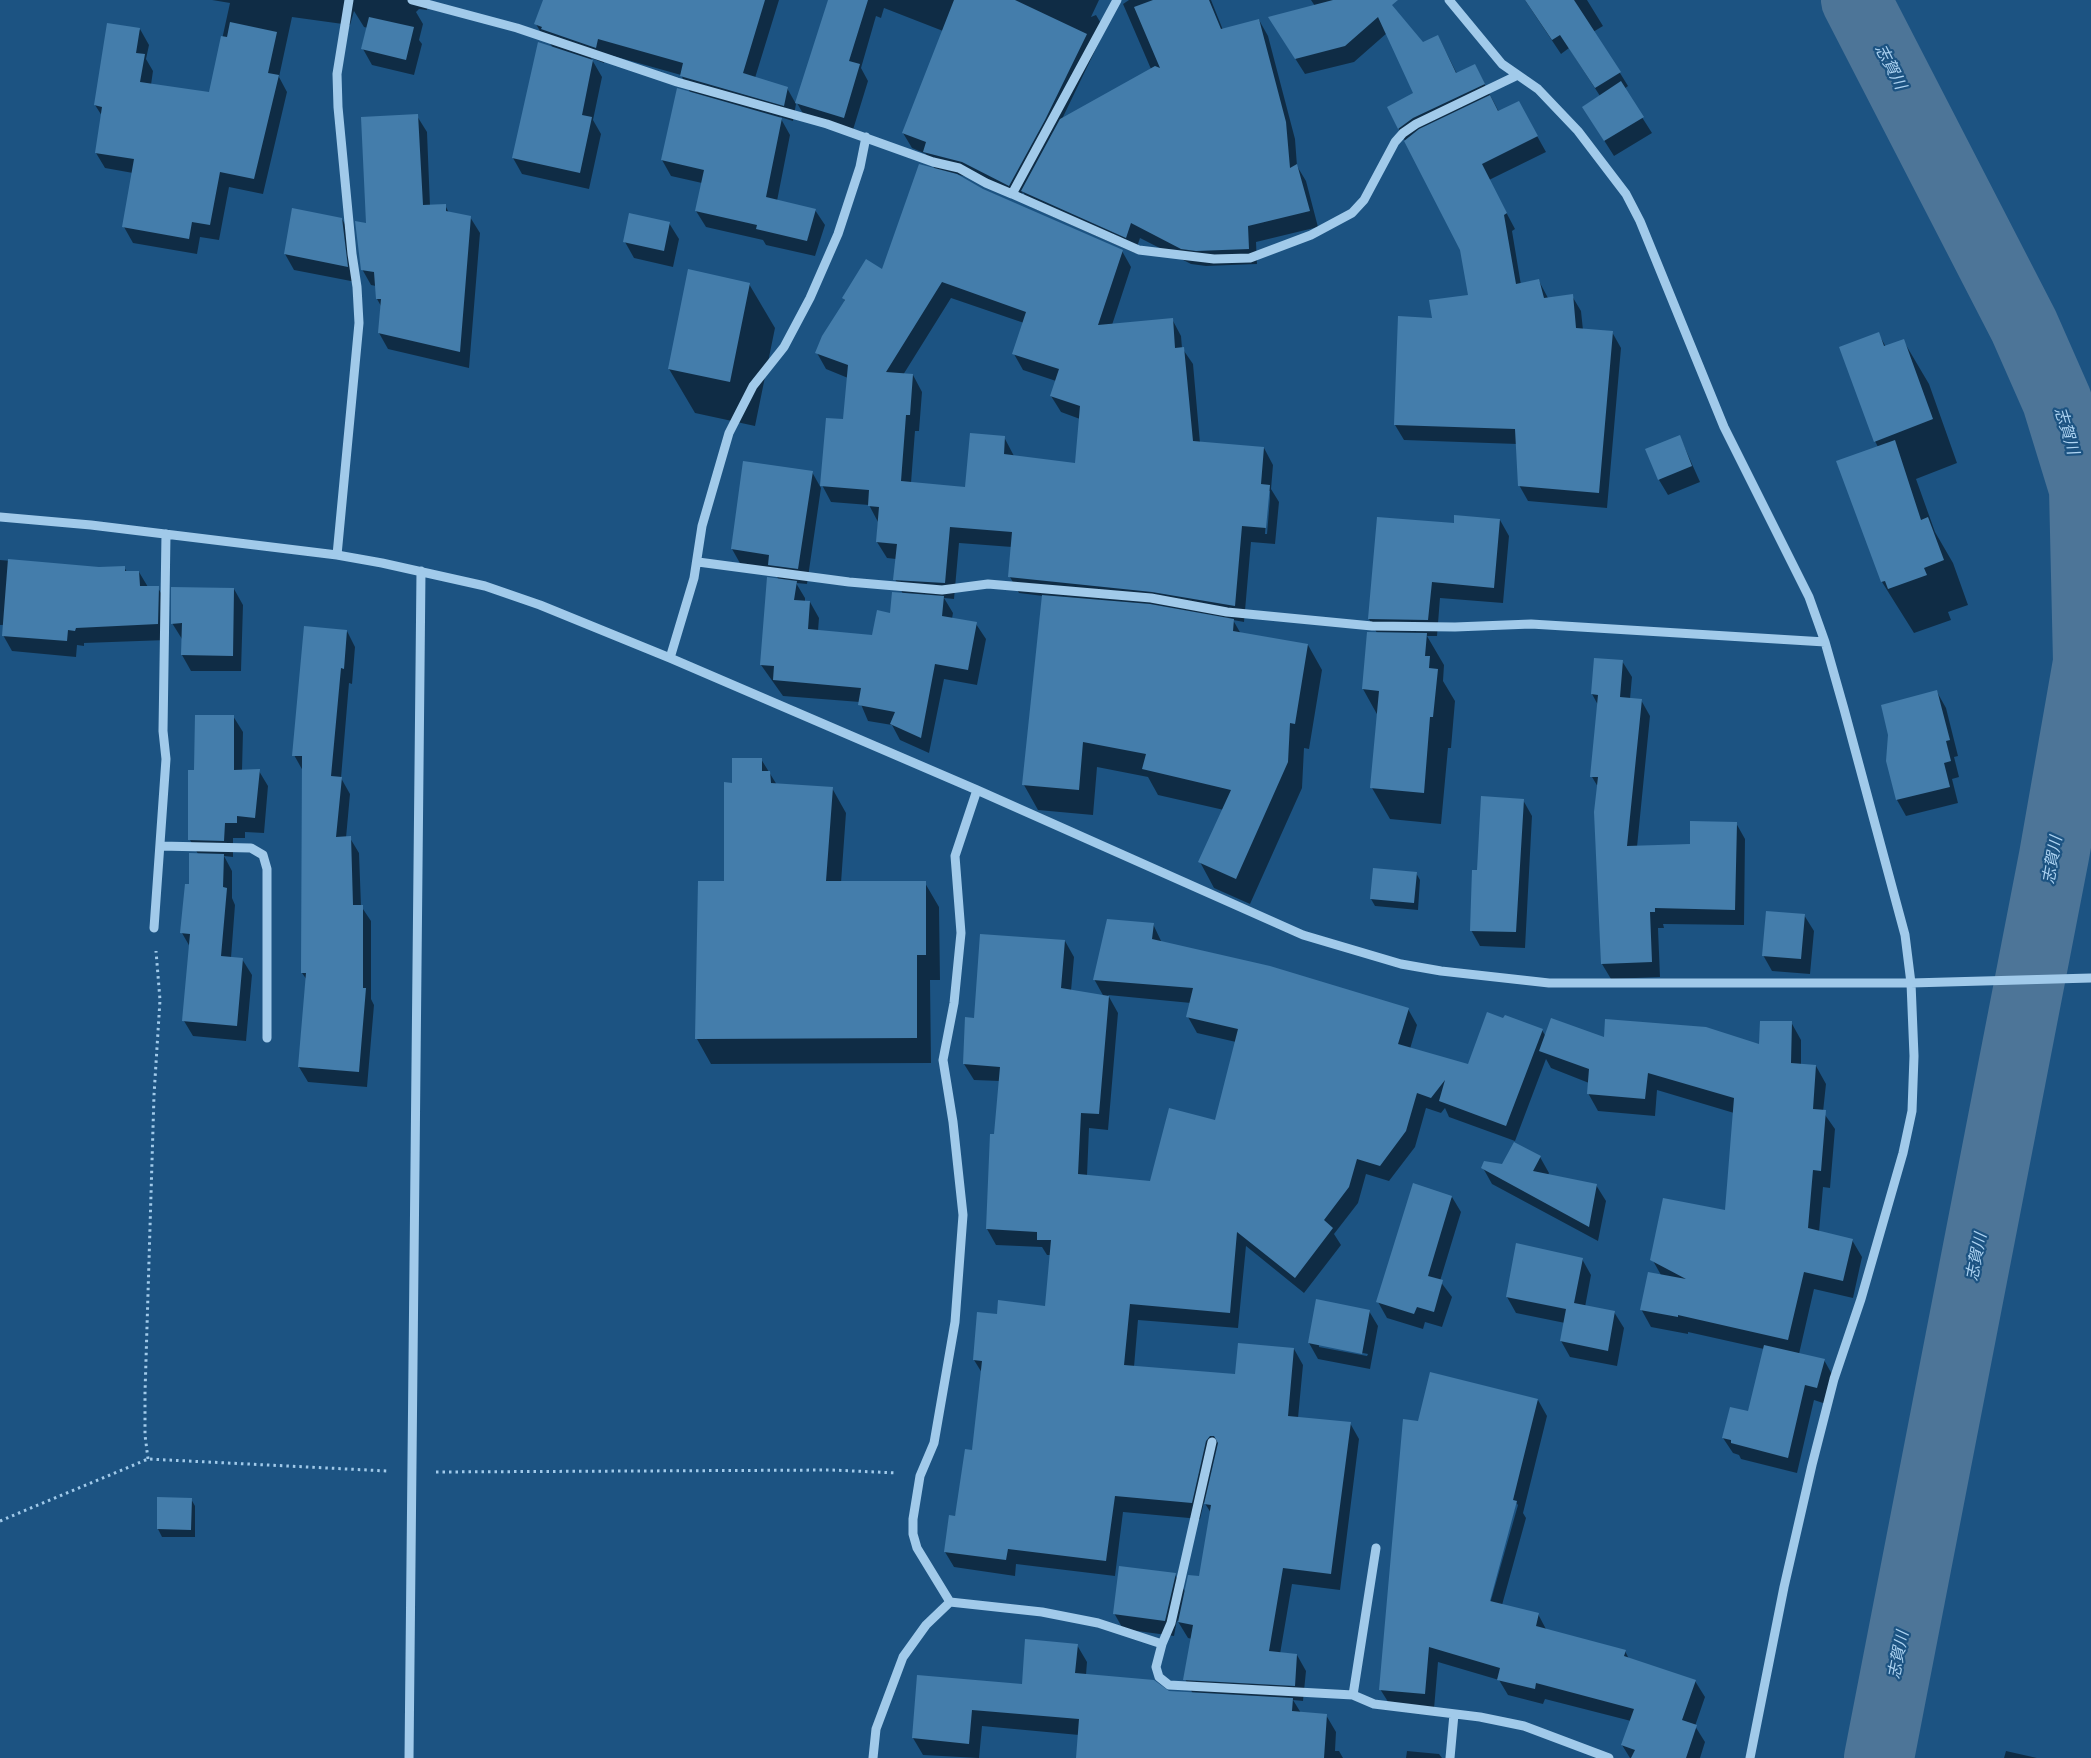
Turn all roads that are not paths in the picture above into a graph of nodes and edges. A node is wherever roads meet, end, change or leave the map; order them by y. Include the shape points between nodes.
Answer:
1 (349, 0) edge
2 (412, 0) edge
3 (1117, 0) edge
4 (1449, 0) edge
5 (1518, 76) junction
6 (866, 137) junction
7 (1012, 194) junction
8 (0, 517) edge
9 (166, 534) junction
10 (337, 556) junction
11 (698, 562) junction
12 (421, 571) junction
13 (1825, 642) junction
14 (670, 658) junction
15 (977, 790) junction
16 (160, 846) junction
17 (154, 928) road end
18 (2091, 978) edge
19 (1911, 983) junction
20 (267, 1038) dead end
21 (1212, 1442) dead end
22 (1376, 1548) dead end
23 (950, 1602) junction
24 (1162, 1644) junction
25 (1353, 1695) junction
26 (1454, 1714) junction
27 (409, 1758) edge
28 (873, 1758) edge
29 (1450, 1758) edge
30 (1609, 1758) edge
31 (1750, 1758) edge

1 - 10 street via 337,74 338,107 359,323
2 - 6 street via 516,28 677,82
3 - 7 street
4 - 5 street via 1502,64
5 - 7 street via 1403,133 1364,200 1352,213 1311,235 1250,258 1214,259 1139,250
5 - 13 street via 1538,89 1578,131 1630,201 1724,427 1809,597
6 - 7 street via 932,162 959,168
6 - 11 street via 860,167 838,234 810,298 784,347 753,386 729,433 702,526
8 - 9 street
9 - 10 street
9 - 16 street via 163,731 166,759
10 - 12 street
11 - 13 street via 849,582 942,590 988,584 1151,598 1228,612 1372,626 1531,624
11 - 14 street
12 - 14 street via 540,604
12 - 27 street
13 - 19 street via 1905,935
14 - 15 street
15 - 19 street via 1303,935 1402,964 1549,983
15 - 23 street via 955,856 961,932 954,1003 943,1060 963,1215 955,1322 934,1443 920,1476 913,1534 917,1548
16 - 17 street
16 - 20 street via 251,848 262,855 267,869
18 - 19 street
19 - 31 street via 1912,1111 1904,1153 1834,1379 1784,1587
21 - 24 street via 1171,1623
22 - 25 street
23 - 24 street via 1042,1612 1098,1623
23 - 28 street via 926,1626 904,1657 876,1729
24 - 25 street via 1156,1666 1159,1677 1169,1685
25 - 26 street via 1374,1704
26 - 29 street
26 - 30 street via 1524,1726

